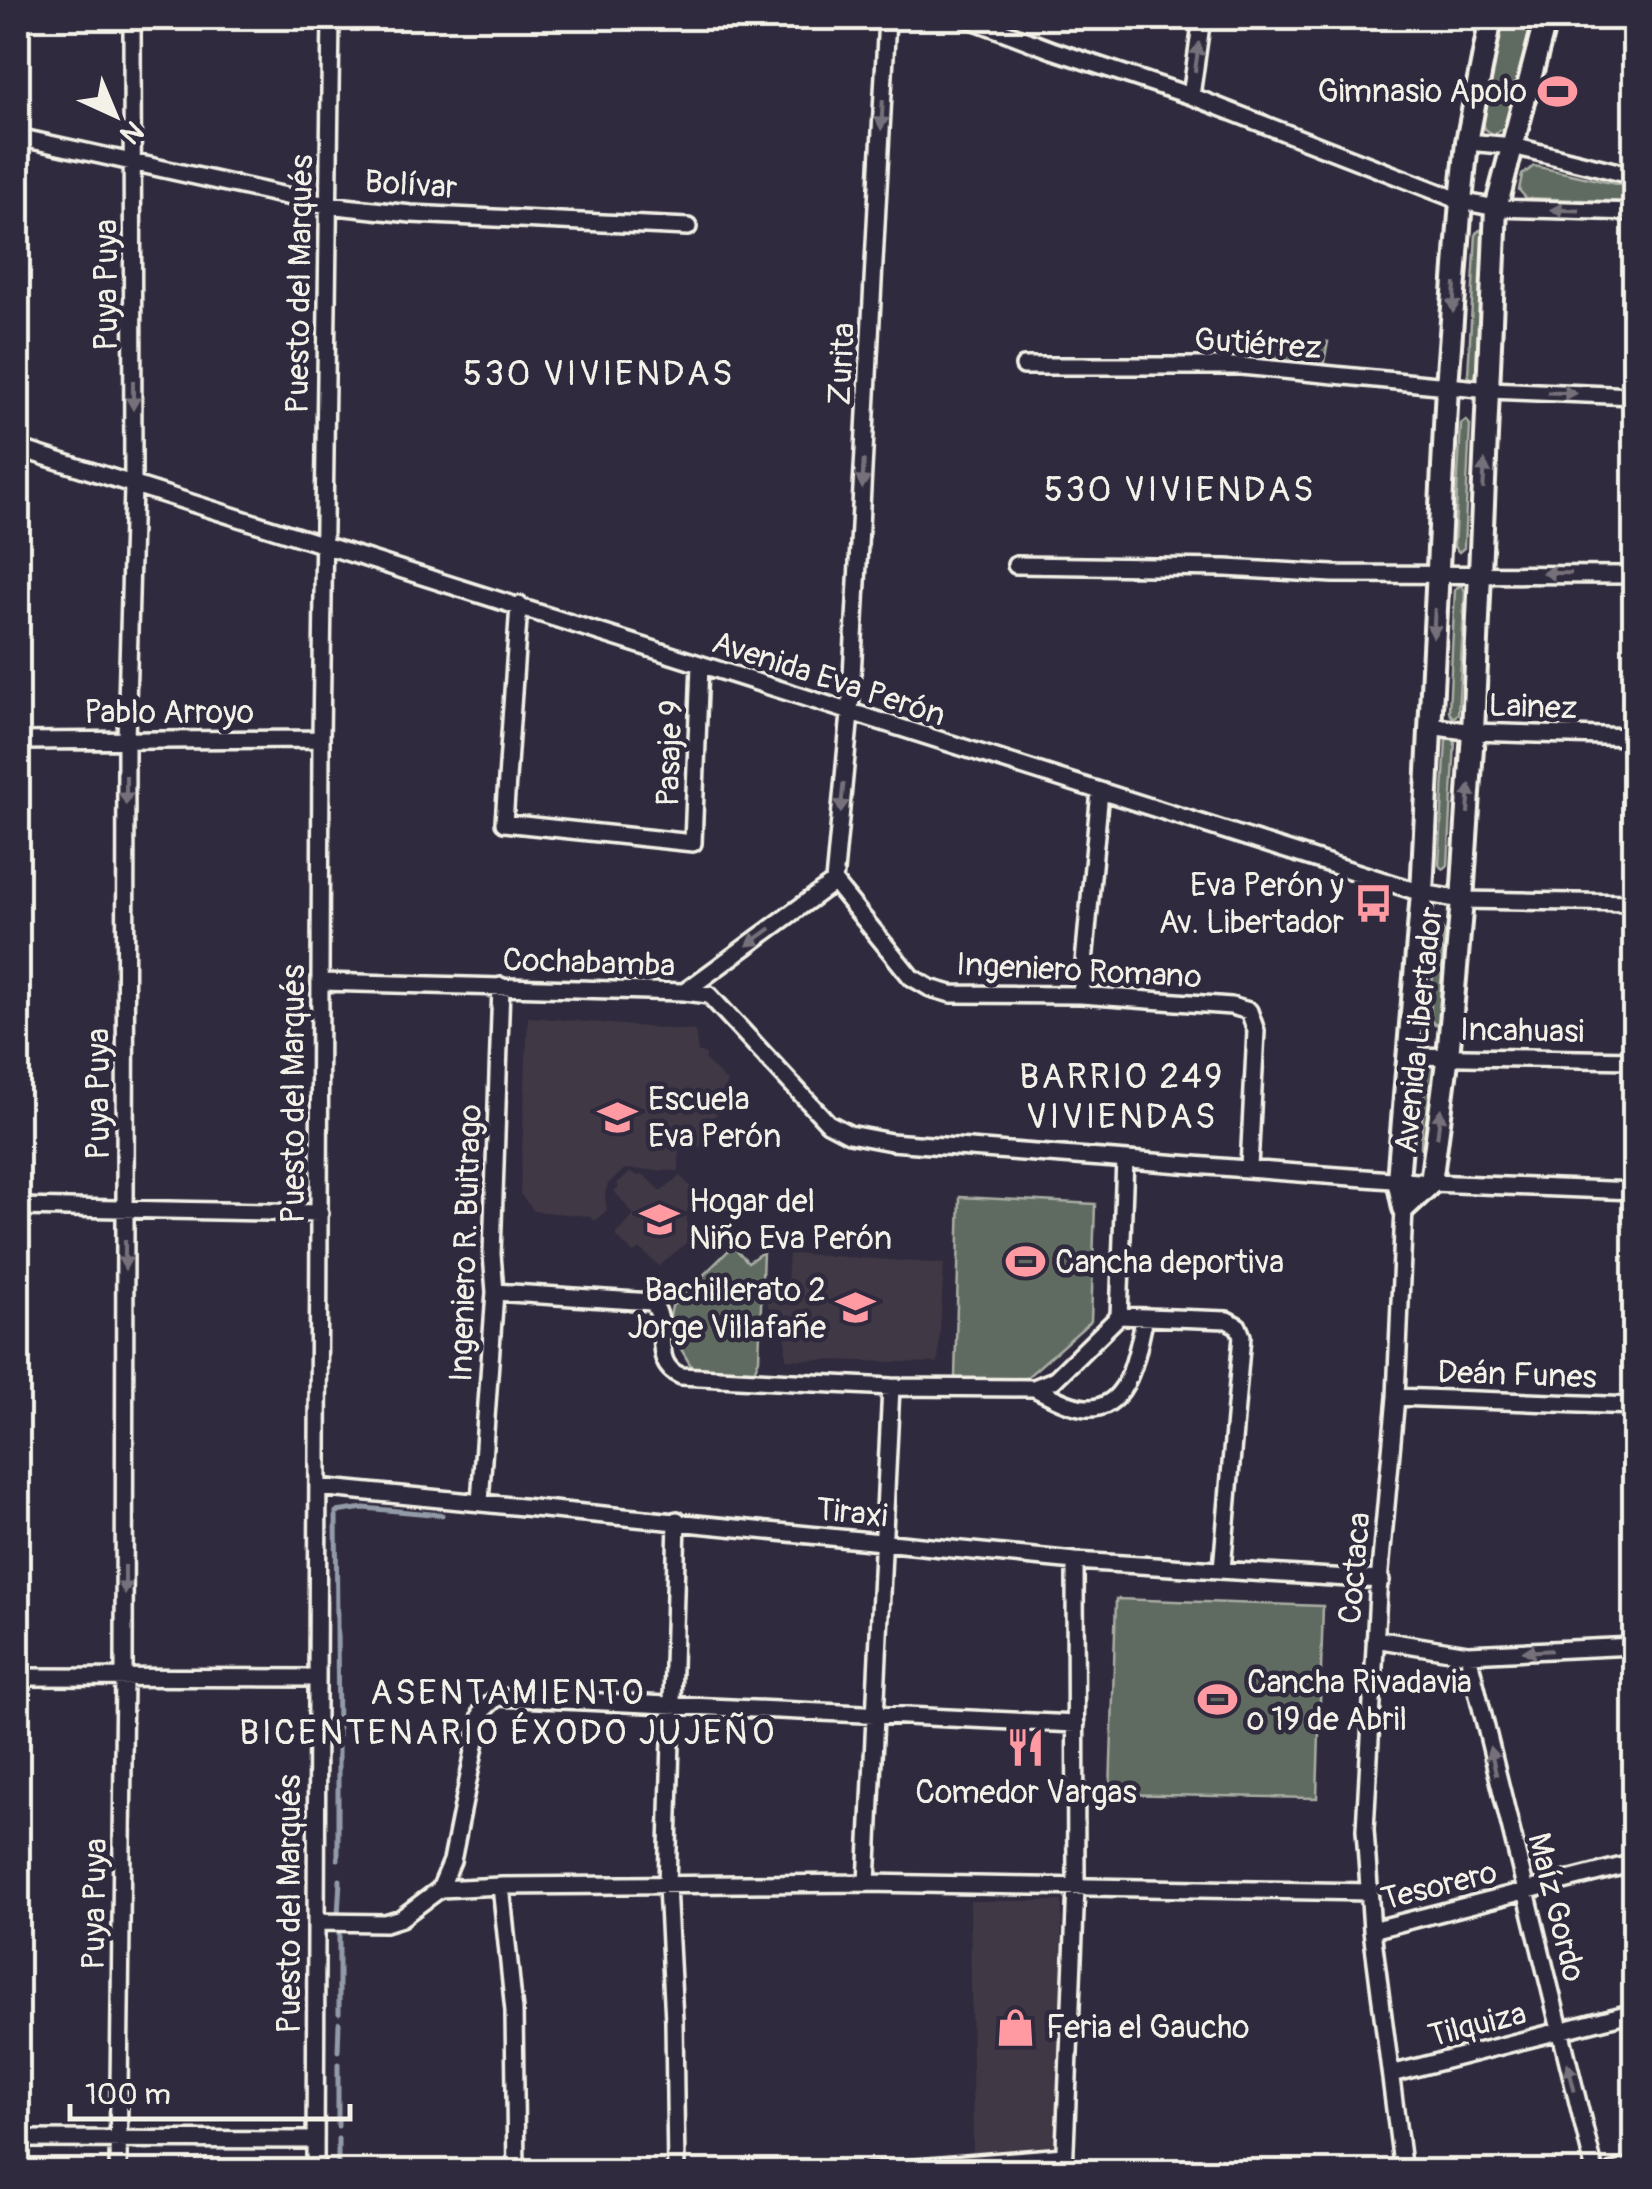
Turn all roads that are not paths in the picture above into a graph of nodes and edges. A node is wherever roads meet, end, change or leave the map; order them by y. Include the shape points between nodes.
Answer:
1 (132, 18) edge
2 (331, 18) edge
3 (887, 18) edge
4 (967, 18) edge
5 (1202, 18) edge
6 (1491, 18) edge
7 (1546, 18) edge
8 (1191, 96) junction
9 (18, 136) edge
10 (1467, 142) junction
11 (1514, 146) junction
12 (133, 163) junction
13 (1634, 176) edge
14 (1461, 201) junction
15 (327, 205) junction
16 (1496, 208) junction
17 (1634, 212) edge
18 (688, 227) dead end
19 (1024, 366) dead end
20 (1447, 386) junction
21 (1489, 390) junction
22 (1634, 396) edge
23 (18, 448) edge
24 (133, 487) junction
25 (323, 545) junction
26 (1016, 564) dead end
27 (1437, 572) junction
28 (1478, 572) junction
29 (1634, 574) edge
30 (520, 605) junction
31 (700, 665) junction
32 (850, 714) junction
33 (1430, 726) junction
34 (1473, 732) junction
35 (1634, 737) edge
36 (321, 739) junction
37 (126, 740) junction
38 (18, 741) edge
39 (1100, 791) junction
40 (834, 882) junction
41 (1422, 893) junction
42 (1462, 900) junction
43 (1634, 903) edge
44 (322, 982) junction
45 (501, 986) junction
46 (684, 992) junction
47 (1081, 995) junction
48 (1409, 1056) junction
49 (1448, 1056) junction
50 (1634, 1060) edge
51 (1125, 1160) junction
52 (1248, 1167) junction
53 (1398, 1180) junction
54 (1431, 1183) junction
55 (1634, 1191) edge
56 (18, 1207) edge
57 (1404, 1208) junction
58 (125, 1210) junction
59 (320, 1213) junction
60 (495, 1292) junction
61 (1119, 1316) junction
62 (1145, 1317) junction
63 (891, 1386) junction
64 (1034, 1388) junction
65 (1396, 1398) junction
66 (1634, 1406) edge
67 (318, 1487) junction
68 (480, 1502) junction
69 (677, 1520) junction
70 (881, 1543) junction
71 (1075, 1561) junction
72 (1222, 1568) junction
73 (1381, 1580) junction
74 (1376, 1639) junction
75 (1634, 1646) edge
76 (1468, 1654) junction
77 (18, 1678) edge
78 (124, 1678) junction
79 (317, 1678) junction
80 (672, 1708) junction
81 (875, 1717) junction
82 (1076, 1724) junction
83 (1634, 1863) edge
84 (866, 1883) junction
85 (501, 1886) junction
86 (668, 1886) junction
87 (1076, 1886) junction
88 (440, 1890) junction
89 (1369, 1892) junction
90 (1524, 1892) junction
91 (318, 1922) junction
92 (1372, 1930) junction
93 (1634, 2012) edge
94 (1559, 2031) junction
95 (1391, 2074) junction
96 (18, 2139) edge
97 (119, 2140) junction
98 (314, 2140) junction
99 (1064, 2164) edge
100 (1634, 2165) edge
101 (958, 2168) edge
102 (118, 2172) edge
103 (315, 2172) edge
104 (516, 2172) edge
105 (676, 2172) edge
106 (868, 2172) edge
107 (1403, 2172) edge
108 (1594, 2172) edge
109 (1612, 2172) edge

1 - 12 street, Puya Puya
2 - 15 street, Puesto del Marqués
3 -> 32 street, Zurita
4 - 8 street
8 -> 5 street
6 - 10 street, Avenida Libertador
7 - 11 street, Avenida Libertador
8 - 14 street
9 - 12 street, Bolívar
10 - 11 street
10 - 14 street, Avenida Libertador
11 - 13 street
11 - 16 street, Avenida Libertador
12 - 15 street, Bolívar
12 -> 24 street, Puya Puya
14 - 16 street
14 -> 20 street, Avenida Libertador
15 - 18 street, Bolívar
15 - 25 street, Puesto del Marqués
17 -> 16 street
16 - 21 street, Avenida Libertador
19 - 20 street, Gutiérrez via 1241,366
20 - 21 street, Gutiérrez
20 - 27 street, Avenida Libertador
21 -> 22 street, Gutiérrez
28 -> 21 street, Avenida Libertador
23 - 24 street, Avenida Eva Perón
24 - 25 street, Avenida Eva Perón
24 - 37 street, Puya Puya
25 - 30 street, Avenida Eva Perón
25 - 36 street, Puesto del Marqués
26 - 27 street
27 - 28 street
27 -> 33 street, Avenida Libertador
29 -> 28 street
28 - 34 street, Avenida Libertador
30 - 31 street, Avenida Eva Perón
30 - 31 street, Pasaje 9 via 504,823 692,843
31 - 32 street, Avenida Eva Perón
32 - 39 street, Avenida Eva Perón
32 -> 40 street, Zurita
33 - 34 street, Lainez
33 - 41 street, Avenida Libertador
34 - 35 street, Lainez
42 -> 34 street, Avenida Libertador
36 - 37 street, Pablo Arroyo
36 - 44 street, Puesto del Marqués
37 - 38 street, Pablo Arroyo
37 -> 58 street, Puya Puya
39 - 41 street, Avenida Eva Perón
39 - 47 street
40 -> 46 street
40 - 47 street, Ingeniero Romano via 911,977 930,988 951,994
41 - 42 street, Avenida Eva Perón
41 - 48 street, Avenida Libertador
42 - 43 street, Avenida Eva Perón
42 - 49 street, Avenida Libertador
44 - 45 street, Cochabamba
44 - 59 street, Puesto del Marqués
45 - 46 street, Cochabamba
45 - 60 street, Ingeniero R. Buitrago
46 - 51 street, Cochabamba via 709,996 828,1123 849,1134
47 - 52 street, Ingeniero Romano via 1249,1010 1256,1031
48 - 49 street, Incahuasi
48 - 53 street, Avenida Libertador
49 - 50 street, Incahuasi
54 -> 49 street, Avenida Libertador
51 - 52 street, Cochabamba
51 - 61 street
52 - 53 street, Cochabamba
53 - 54 street, Cochabamba
53 - 57 street, Avenida Libertador
54 - 55 street, Cochabamba
54 - 57 street, Avenida Libertador
56 - 58 street
57 - 65 street, Coctaca
58 - 59 street
58 -> 78 street, Puya Puya
59 - 67 street, Puesto del Marqués
60 - 63 street via 652,1302 660,1311 662,1359 681,1376
60 - 68 street, Ingeniero R. Buitrago
61 - 62 street
61 - 64 street via 1054,1380
62 - 64 street via 1132,1372 1102,1406 1083,1408
62 - 72 street via 1227,1320 1242,1336
63 - 64 street
63 - 70 street
65 - 66 street, Deán Funes
65 - 73 street, Coctaca
67 - 68 street, Tiraxi
67 - 79 street, Puesto del Marqués
68 - 69 street, Tiraxi
69 - 70 street, Tiraxi
69 - 80 street
70 - 71 street, Tiraxi
70 - 81 street
71 - 72 street, Tiraxi
71 - 82 street
72 - 73 street, Tiraxi
73 - 74 street, Coctaca
74 - 76 street
74 - 89 street, Coctaca via 1365,1830
75 -> 76 street
90 -> 76 street, Maíz Gordo
77 - 78 street
78 - 79 street
78 - 97 street, Puya Puya
79 - 91 street, Puesto del Marqués
80 - 81 street
80 - 86 street
80 - 88 street via 497,1697 482,1711 452,1861
81 - 82 street
81 - 84 street
82 - 87 street
83 - 90 street, Tesorero
84 - 86 street
84 - 87 street
85 - 86 street
85 - 88 street
85 - 104 street via 514,2011
86 - 105 street
87 - 89 street
87 - 99 street
88 - 91 street via 385,1923
89 - 92 street, Coctaca
90 - 92 street, Tesorero
90 - 94 street, Maíz Gordo
91 - 98 street, Puesto del Marqués
92 - 95 street, Coctaca
93 - 94 street, Tilquiza
94 - 95 street, Tilquiza
108 -> 94 street, Maíz Gordo
95 - 107 street, Coctaca
96 - 97 street
97 - 98 street
97 - 102 street, Puya Puya
98 - 103 street, Puesto del Marqués
99 - 101 street
100 - 109 street
101 - 106 street

